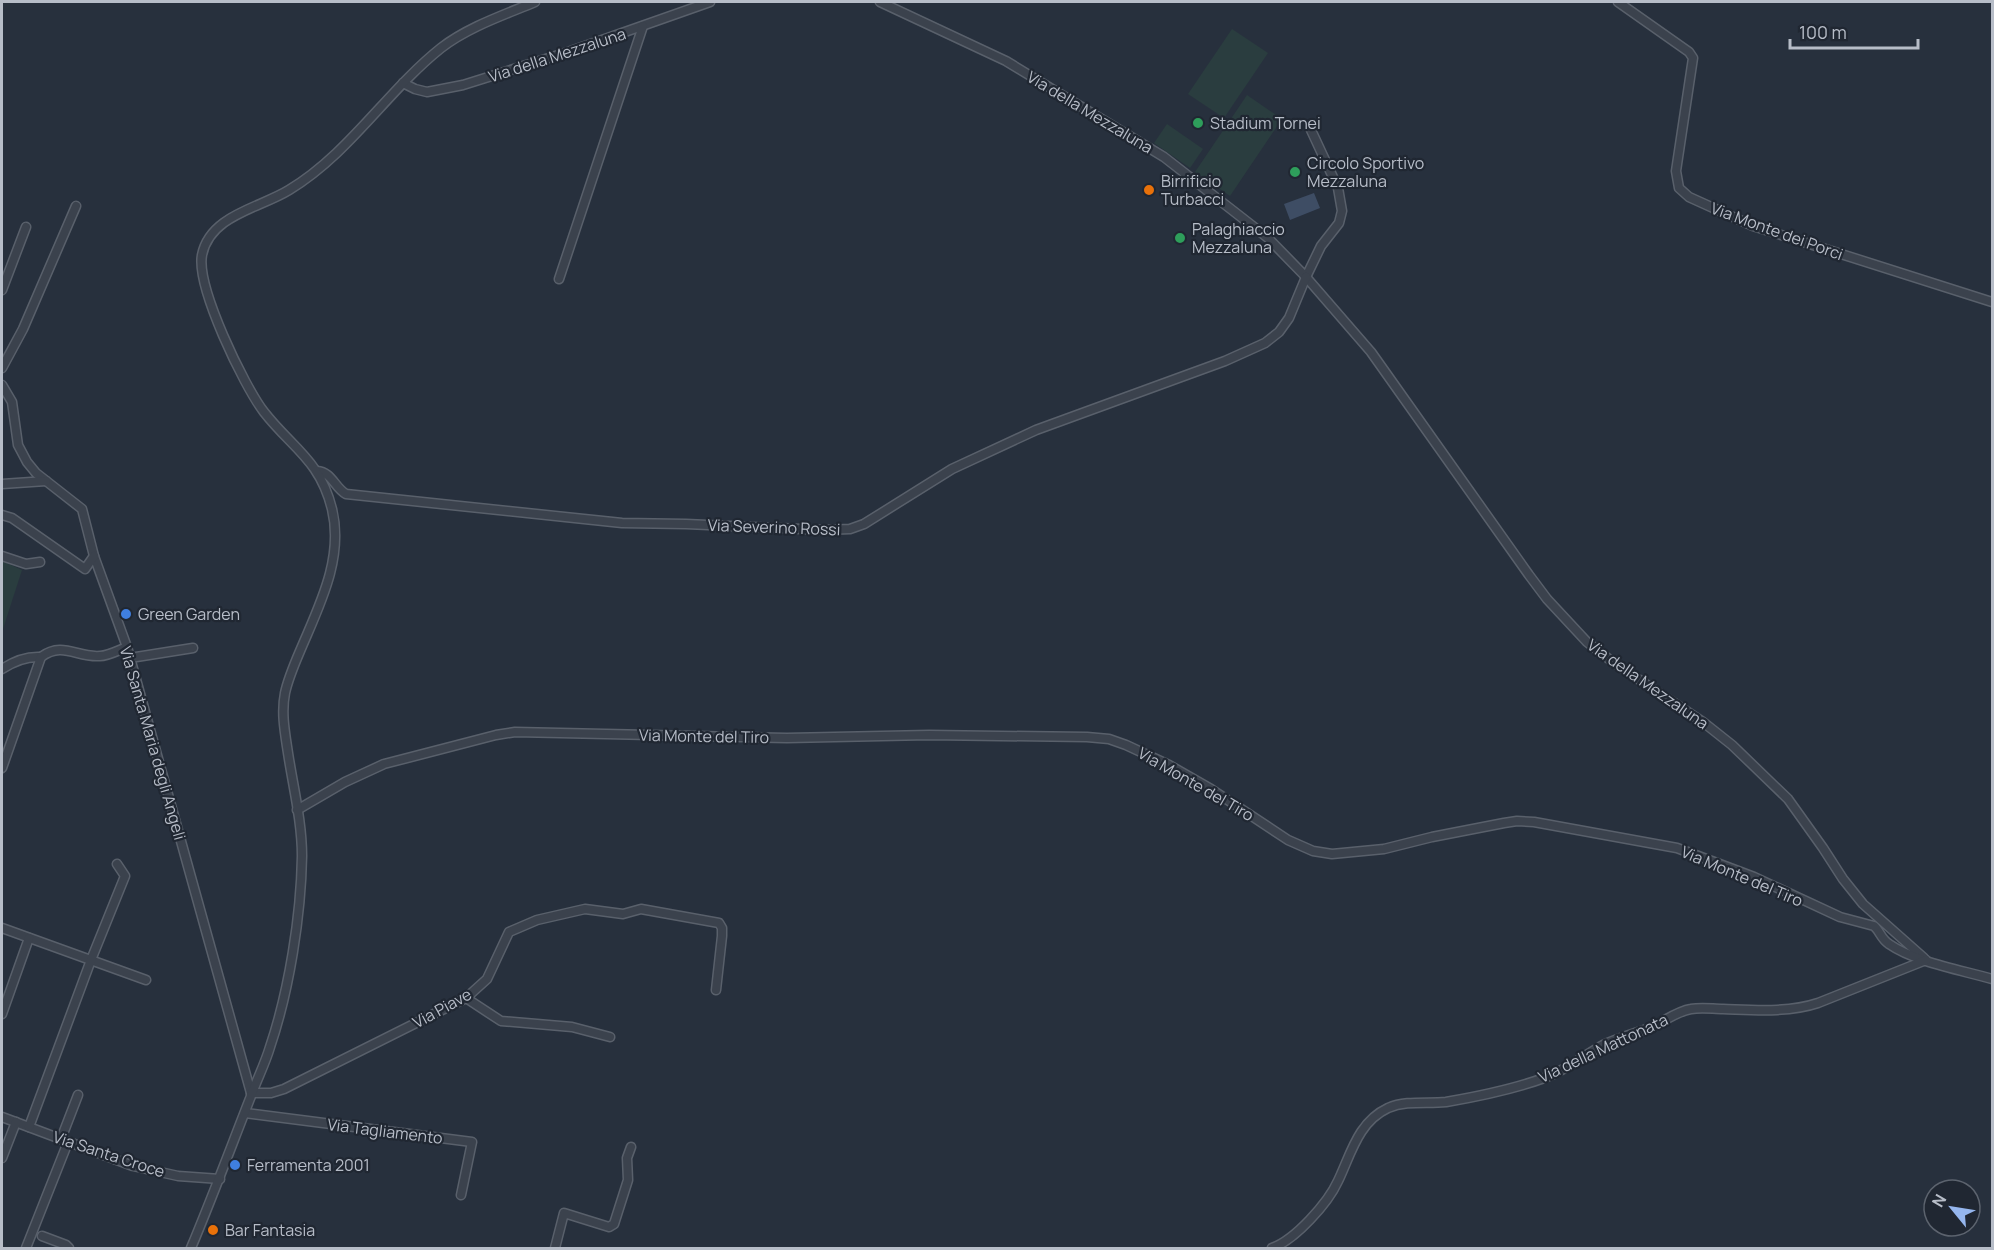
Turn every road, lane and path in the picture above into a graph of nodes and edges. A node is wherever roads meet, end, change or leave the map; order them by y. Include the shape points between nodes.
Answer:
1 (535, 2) edge
2 (710, 2) edge
3 (880, 2) edge
4 (1618, 2) edge
5 (643, 26) junction
6 (403, 83) junction
7 (1311, 130) dead end
8 (76, 206) dead end
9 (26, 227) dead end
10 (1306, 276) junction
11 (559, 279) dead end
12 (2, 290) edge
13 (1992, 302) edge
14 (2, 368) edge
15 (2, 385) edge
16 (317, 471) junction
17 (46, 481) junction
18 (2, 484) edge
19 (2, 515) edge
20 (2, 556) edge
21 (94, 556) junction
22 (40, 562) dead end
23 (127, 647) junction
24 (193, 648) dead end
25 (41, 657) junction
26 (130, 658) junction
27 (2, 669) edge
28 (2, 768) edge
29 (297, 810) junction
30 (117, 864) dead end
31 (2, 928) edge
32 (29, 938) junction
33 (91, 960) junction
34 (1926, 960) junction
35 (1992, 979) edge
36 (146, 980) dead end
37 (716, 990) dead end
38 (465, 998) junction
39 (2, 1014) edge
40 (610, 1037) dead end
41 (251, 1094) junction
42 (78, 1095) dead end
43 (245, 1113) junction
44 (2, 1117) edge
45 (16, 1122) junction
46 (29, 1127) junction
47 (64, 1141) junction
48 (631, 1147) dead end
49 (2, 1158) edge
50 (220, 1179) junction
51 (461, 1195) dead end
52 (42, 1236) dead end
53 (26, 1248) edge
54 (69, 1248) edge
55 (191, 1248) edge
56 (555, 1248) edge
57 (1272, 1248) edge

1 - 6 street via 452,40
2 - 5 street, Via della Mezzaluna
3 - 10 street, Via della Mezzaluna via 1006,61 1164,157 1263,233
4 - 13 street, Via Monte dei Porci via 1689,51 1693,58 1676,171 1683,193 1753,226
5 - 6 street, Via della Mezzaluna via 440,91 417,91
5 - 11 street
6 - 16 street via 339,151 300,183 224,224 209,239 202,257 207,290 244,383 267,416
7 - 10 street via 1338,188 1342,208 1339,223 1321,246
8 - 14 street via 21,334
9 - 12 street
10 - 16 street, Via Severino Rossi via 1290,318 1265,343 1036,430 959,465 850,530 612,523 394,500 346,494 328,474
10 - 34 street, Via della Mezzaluna via 1371,352 1546,599 1614,663 1732,745 1794,806 1863,904
15 - 17 street, Via Santa Maria degli Angeli via 12,402 18,445
16 - 29 street via 332,510 335,546 326,588 284,698
17 - 18 street
17 - 21 street, Via Santa Maria degli Angeli via 82,509
19 - 21 street via 85,568
20 - 22 street via 26,564
21 - 23 street, Via Santa Maria degli Angeli
23 - 25 street via 101,657 58,649
23 - 26 street, Via Santa Maria degli Angeli
24 - 26 street
25 - 27 street via 29,656
25 - 28 street
26 - 41 street, Via Santa Maria degli Angeli
29 - 34 street, Via Monte del Tiro via 351,778 384,764 515,732 787,738 906,735 1098,738 1126,745 1169,765 1313,851 1365,852 1494,825 1534,822 1677,848 1754,877 1840,917 1874,926 1884,941
29 - 41 street via 302,869 288,974 271,1044
30 - 33 street via 125,876
31 - 32 street
32 - 33 street
32 - 39 street
33 - 36 street
33 - 46 street
34 - 35 street, Via della Mezzaluna
34 - 57 street, Via della Mattonata via 1802,1008 1684,1010 1606,1044 1540,1079 1450,1101 1388,1108 1360,1134 1328,1199 1287,1241
37 - 38 street, Via Piave via 722,936 719,923 641,909 623,914 585,909 537,920 509,932 487,979
38 - 40 street via 501,1021 572,1027
38 - 41 street, Via Piave via 288,1087
41 - 43 street
42 - 47 street
43 - 50 street
43 - 51 street, Via Tagliamento via 472,1142
44 - 45 street, Via Santa Croce
45 - 46 street, Via Santa Croce
45 - 49 street
46 - 47 street, Via Santa Croce
47 - 50 street, Via Santa Croce via 134,1166 178,1176
47 - 53 street
48 - 56 street via 628,1180 614,1224 609,1227 564,1213
50 - 55 street
52 - 54 street

